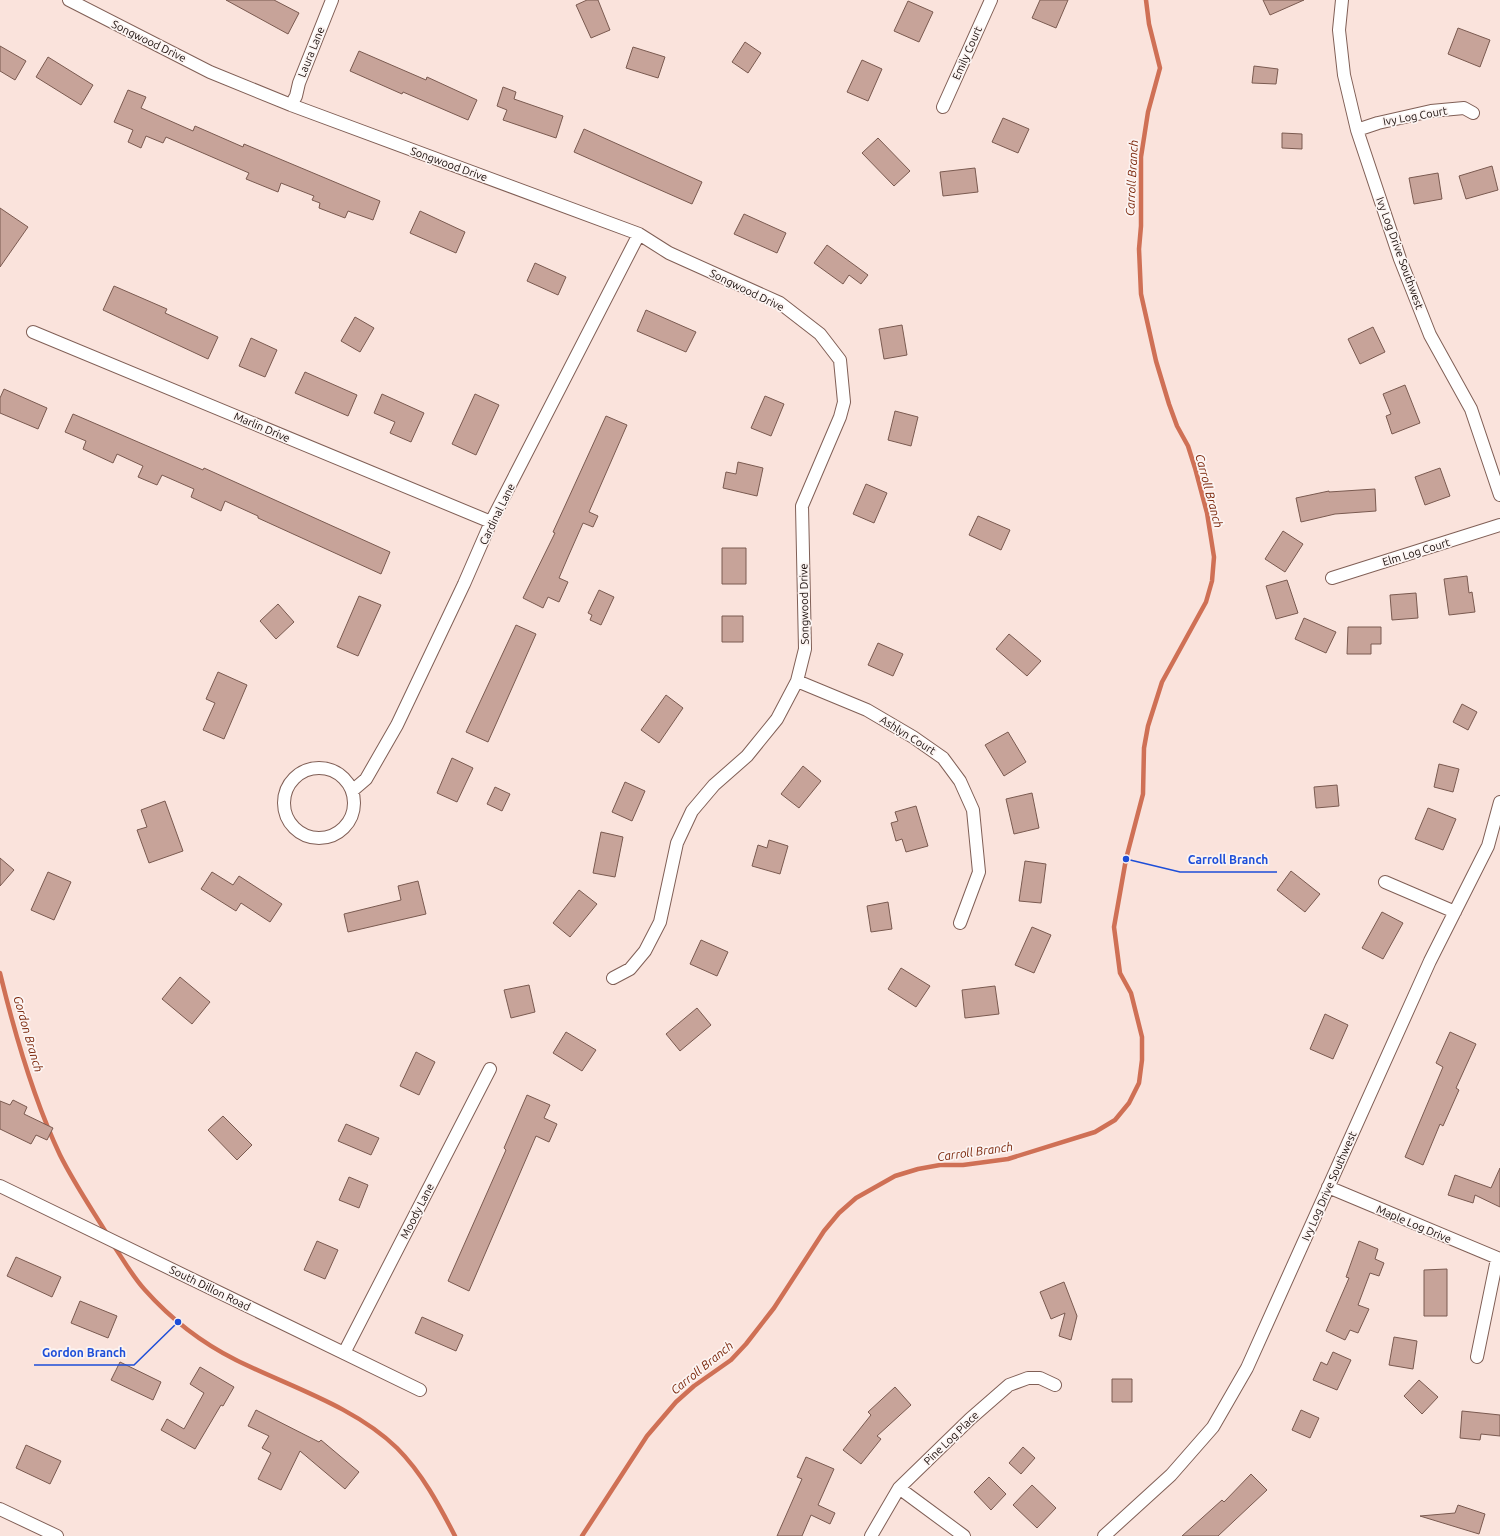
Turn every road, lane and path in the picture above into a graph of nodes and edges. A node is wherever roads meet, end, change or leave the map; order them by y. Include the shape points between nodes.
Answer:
1 (69, 0) edge
2 (332, 0) edge
3 (991, 0) edge
4 (1342, 0) edge
5 (291, 105) junction
6 (943, 107) dead end
7 (1473, 113) dead end
8 (1357, 130) junction
9 (640, 234) junction
10 (33, 332) dead end
11 (1500, 495) edge
12 (491, 522) junction
13 (1500, 525) edge
14 (1332, 578) dead end
15 (797, 681) junction
16 (352, 791) junction
17 (1500, 802) edge
18 (1385, 882) dead end
19 (1455, 912) junction
20 (960, 923) dead end
21 (613, 978) dead end
22 (490, 1069) dead end
23 (0, 1186) edge
24 (1328, 1187) junction
25 (1499, 1259) edge
26 (344, 1353) junction
27 (1477, 1357) dead end
28 (1055, 1385) dead end
29 (420, 1390) dead end
30 (899, 1488) junction
31 (0, 1509) edge
32 (57, 1536) edge
33 (871, 1536) edge
34 (964, 1536) edge
35 (1104, 1536) edge

1 - 5 street, Songwood Drive via 210,72
2 - 5 street, Laura Lane
3 - 6 street, Emily Court
4 - 8 street, Ivy Log Drive Southwest via 1339,30 1343,68
5 - 9 street, Songwood Drive
7 - 8 street, Ivy Log Court via 1464,108 1431,111 1378,122
8 - 11 street, Ivy Log Drive Southwest via 1400,259 1430,335 1471,409
9 - 12 street, Cardinal Lane
9 - 15 street, Songwood Drive via 669,253 780,303 820,334 840,360 844,402 802,506 805,649
10 - 12 street, Marlin Drive
12 - 16 street, Cardinal Lane via 397,725 366,779
13 - 14 street, Elm Log Court
15 - 20 street, Ashlyn Court via 867,710 913,737 942,758 960,781 973,810 979,872
15 - 21 street, Songwood Drive via 777,719 747,756 714,785 692,811 677,843 660,922 630,969
16 - 16 street via 353,814 348,824 329,838 306,836 296,831 289,822 284,799 287,788 294,778 304,771 315,768 332,771 347,781
17 - 19 street, Ivy Log Drive Southwest via 1488,846
18 - 19 street
19 - 24 street, Ivy Log Drive Southwest via 1430,961
22 - 26 street, Moody Lane
23 - 26 street, South Dillon Road
24 - 25 street, Maple Log Drive
24 - 35 street, Ivy Log Drive Southwest via 1276,1308 1247,1368 1213,1427 1171,1475
25 - 27 street
26 - 29 street, South Dillon Road
28 - 30 street, Pine Log Place via 1040,1378 1028,1378 1009,1385
30 - 33 street, Pine Log Place
30 - 34 street
31 - 32 street

